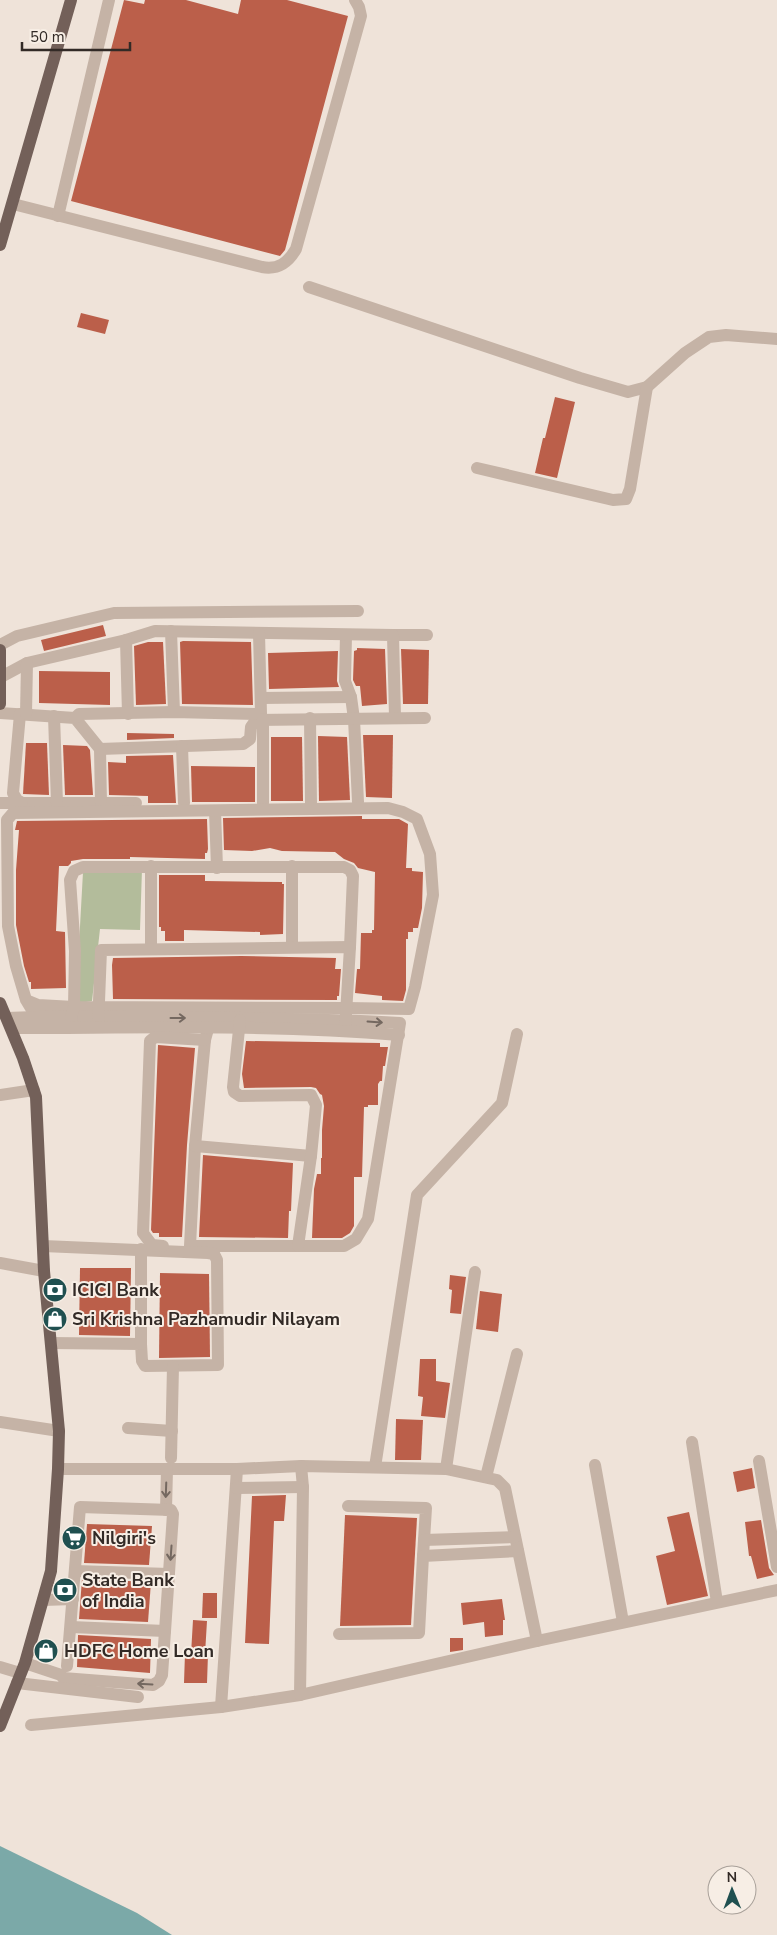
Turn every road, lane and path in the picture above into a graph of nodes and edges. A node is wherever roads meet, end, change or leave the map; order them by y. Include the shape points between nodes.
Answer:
1 (71, 0) edge
2 (110, 0) edge
3 (356, 0) edge
4 (13, 204) junction
5 (58, 216) junction
6 (0, 245) edge
7 (308, 287) dead end
8 (777, 339) edge
9 (647, 388) junction
10 (477, 468) dead end
11 (358, 611) dead end
12 (171, 631) junction
13 (259, 633) junction
14 (346, 635) junction
15 (393, 635) junction
16 (427, 635) dead end
17 (126, 640) junction
18 (0, 645) edge
19 (0, 650) edge
20 (27, 662) junction
21 (1, 677) junction
22 (351, 697) junction
23 (261, 698) junction
24 (0, 704) edge
25 (174, 712) junction
26 (0, 713) edge
27 (23, 714) junction
28 (128, 714) junction
29 (54, 716) junction
30 (395, 717) junction
31 (75, 718) junction
32 (310, 718) junction
33 (354, 718) junction
34 (425, 718) dead end
35 (263, 720) junction
36 (182, 746) junction
37 (100, 749) junction
38 (358, 802) junction
39 (397, 802) dead end
40 (0, 803) edge
41 (22, 803) junction
42 (57, 803) junction
43 (101, 803) junction
44 (184, 803) junction
45 (263, 803) junction
46 (311, 803) junction
47 (215, 811) junction
48 (151, 866) junction
49 (292, 866) junction
50 (217, 868) junction
51 (292, 947) junction
52 (350, 947) junction
53 (152, 949) junction
54 (26, 1000) junction
55 (0, 1003) edge
56 (98, 1017) junction
57 (72, 1018) junction
58 (346, 1019) junction
59 (36, 1022) junction
60 (9, 1023) junction
61 (239, 1028) junction
62 (205, 1029) junction
63 (517, 1034) dead end
64 (398, 1039) junction
65 (34, 1090) junction
66 (0, 1095) edge
67 (195, 1146) junction
68 (311, 1156) junction
69 (43, 1246) junction
70 (190, 1246) junction
71 (298, 1246) junction
72 (141, 1249) junction
73 (0, 1263) edge
74 (44, 1271) junction
75 (475, 1272) dead end
76 (51, 1343) junction
77 (140, 1344) junction
78 (517, 1354) dead end
79 (173, 1366) junction
80 (0, 1422) edge
81 (128, 1428) dead end
82 (172, 1430) junction
83 (58, 1431) junction
84 (692, 1442) dead end
85 (759, 1461) dead end
86 (169, 1464) junction
87 (595, 1465) dead end
88 (301, 1466) junction
89 (375, 1467) junction
90 (58, 1469) junction
91 (237, 1469) junction
92 (446, 1469) junction
93 (486, 1477) junction
94 (303, 1487) junction
95 (236, 1488) junction
96 (348, 1506) dead end
97 (166, 1510) junction
98 (515, 1537) junction
99 (424, 1540) junction
100 (518, 1550) junction
101 (423, 1556) junction
102 (777, 1567) edge
103 (75, 1571) junction
104 (169, 1574) junction
105 (777, 1590) edge
106 (73, 1599) junction
107 (43, 1600) junction
108 (717, 1602) junction
109 (623, 1622) junction
110 (71, 1627) junction
111 (165, 1631) junction
112 (338, 1634) dead end
113 (537, 1641) junction
114 (67, 1666) dead end
115 (2, 1671) edge
116 (21, 1673) junction
117 (300, 1695) junction
118 (138, 1697) dead end
119 (221, 1707) junction
120 (31, 1725) dead end
121 (0, 1726) edge

1 - 4 main road
2 - 5 street
3 - 5 street via 361,16 296,249 290,260 271,269
4 - 5 street
4 - 6 main road
7 - 9 street via 620,390 628,392
8 - 9 street via 709,337 685,353
9 - 10 street via 626,499 613,500
11 - 18 street via 114,613 17,636
12 - 13 street
12 - 17 street via 155,631
12 - 25 street
13 - 14 street
13 - 23 street
14 - 15 street
14 - 22 street via 345,681
15 - 16 street
15 - 30 street
17 - 20 street
17 - 28 street
19 - 21 main road
20 - 21 street
20 - 27 street
21 - 24 main road
22 - 23 street
22 - 33 street
23 - 25 street via 261,714
25 - 28 street
26 - 27 street
27 - 29 street
27 - 41 street via 13,793
28 - 31 street via 79,714
29 - 31 street
29 - 42 street
30 - 33 street
30 - 34 street
31 - 37 street
32 - 33 street
32 - 35 street
32 - 46 street
33 - 38 street
35 - 36 street via 254,722 250,739 243,744
35 - 45 street
36 - 37 street
36 - 44 street
37 - 43 street
38 - 39 street
38 - 46 street
40 - 41 street
41 - 42 street
42 - 43 street
43 - 44 street
44 - 45 street
45 - 46 street
47 - 50 street
47 - 54 street via 10,815 7,820 8,926
47 - 58 street via 388,808 417,819 430,854 433,895 409,1009
48 - 50 street
48 - 53 street
48 - 57 street via 83,867 71,875
49 - 50 street
49 - 51 street
49 - 52 street via 336,866 350,870 353,876
51 - 52 street
51 - 53 street
52 - 58 street
53 - 56 street via 101,950
54 - 57 street
54 - 59 street
55 - 60 main road
56 - 57 street
56 - 57 street
56 - 58 street
56 - 62 street
57 - 59 street
58 - 61 street
58 - 64 street via 400,1023
59 - 60 street
60 - 65 main road
61 - 62 street
61 - 64 street via 359,1039
61 - 68 street via 232,1087 240,1096 311,1096 315,1100
62 - 67 street
62 - 70 street via 150,1039 143,1233 152,1245
63 - 89 street via 502,1103 417,1195
64 - 71 street via 368,1219 356,1239 344,1246
65 - 66 street
65 - 69 main road
67 - 68 street
67 - 70 street
68 - 71 street
69 - 72 street
69 - 74 main road
70 - 71 street
72 - 77 street
72 - 79 street via 216,1256 218,1363 212,1366
73 - 74 street
74 - 76 main road
75 - 92 street
76 - 77 street
76 - 83 main road
77 - 79 street via 145,1366
78 - 93 street
79 - 82 street
80 - 83 street
81 - 82 street
82 - 86 street
83 - 90 main road
84 - 108 street
85 - 102 street
86 - 90 street
86 - 91 street
86 -> 97 street
87 - 109 street
88 - 89 street
88 - 91 street
88 - 94 street
89 - 92 street
90 - 107 main road via 51,1571
91 - 95 street
92 - 93 street
93 - 98 street via 498,1480 505,1488
94 - 95 street
94 - 117 street
95 - 119 street
96 - 99 street via 426,1508
97 - 103 street via 80,1507
97 -> 104 street via 173,1514
98 - 99 street
98 - 100 street
99 - 101 street
100 - 101 street
100 - 113 street
101 - 112 street via 419,1633
103 - 104 street
103 - 106 street
104 - 111 street
105 - 108 street
106 - 107 street
106 - 110 street
107 - 116 main road
108 - 109 street
109 - 113 street
110 - 111 street
110 - 114 street
111 -> 116 street via 162,1675 153,1685
113 - 117 street
115 - 116 street
116 - 118 street
116 - 121 main road
117 - 119 street
119 - 120 street

